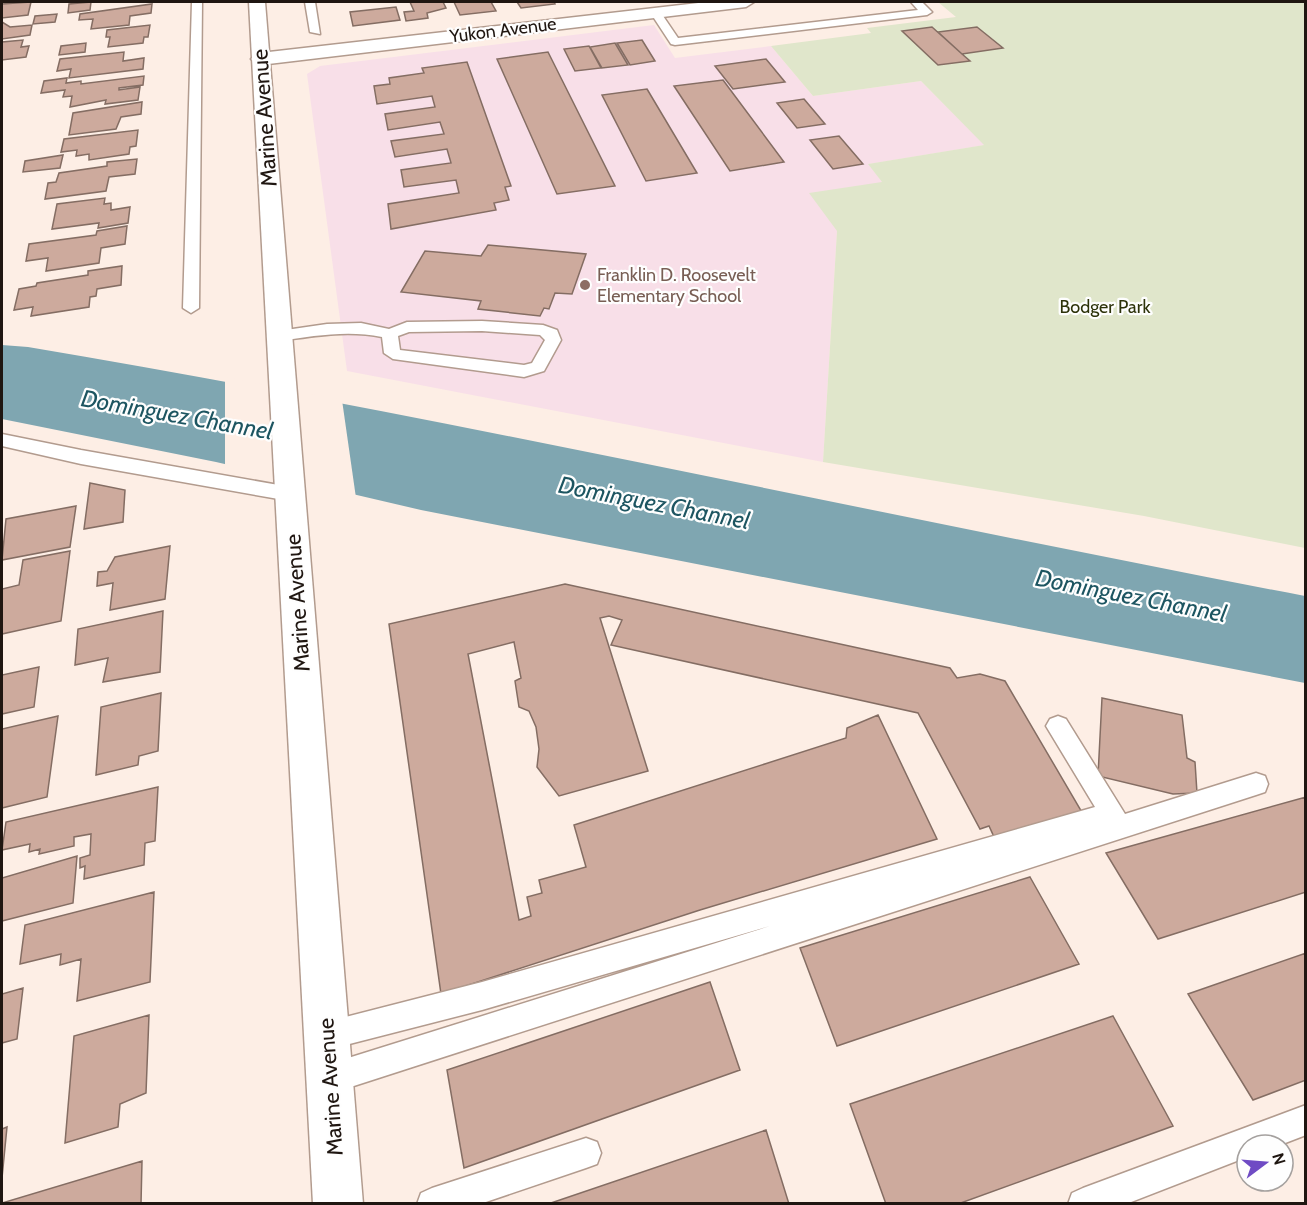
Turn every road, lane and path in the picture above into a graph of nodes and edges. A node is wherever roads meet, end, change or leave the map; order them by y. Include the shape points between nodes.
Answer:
1 (197, 2) edge
2 (256, 2) edge
3 (310, 2) edge
4 (746, 2) edge
5 (916, 2) edge
6 (655, 12) junction
7 (316, 32) dead end
8 (260, 59) junction
9 (191, 308) dead end
10 (390, 334) junction
11 (279, 336) junction
12 (2, 440) edge
13 (290, 493) junction
14 (1058, 726) dead end
15 (1256, 784) dead end
16 (326, 1036) junction
17 (329, 1079) junction
18 (1305, 1119) edge
19 (586, 1153) dead end
20 (338, 1203) edge
21 (432, 1203) edge
22 (1083, 1203) edge

1 - 9 lane
2 - 8 main road, Marine Avenue
3 - 7 lane
4 - 6 main road, Yukon Avenue
5 - 6 lane via 927,12 675,42
6 - 8 main road, Yukon Avenue
8 - 11 main road, Marine Avenue
10 - 10 lane via 393,353 399,355 524,371 538,367 553,340 543,330 482,326 407,327
10 - 11 lane via 361,328
11 - 13 main road, Marine Avenue
12 - 13 lane
13 - 16 main road, Marine Avenue
14 - 16 lane via 1113,814 462,1001
15 - 17 lane
16 - 17 main road, Marine Avenue
17 - 20 main road, Marine Avenue
18 - 22 lane
19 - 21 lane

